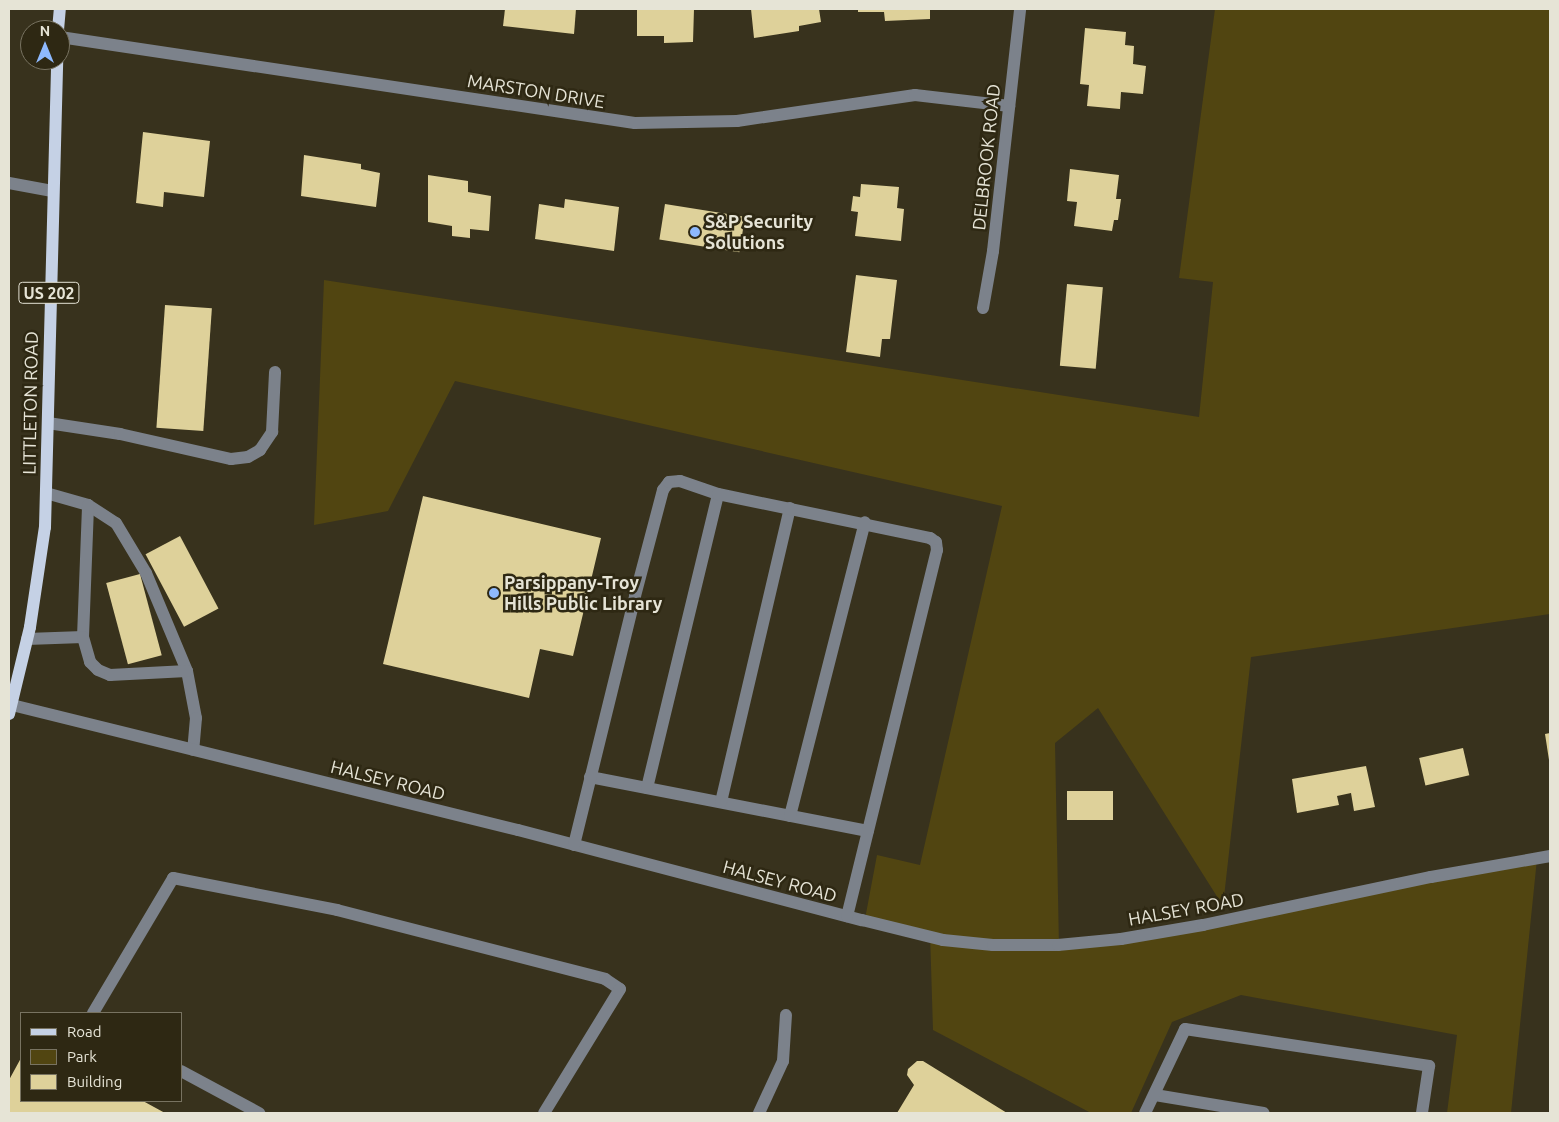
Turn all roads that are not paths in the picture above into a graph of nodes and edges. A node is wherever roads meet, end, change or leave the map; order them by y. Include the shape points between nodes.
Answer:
1 (1020, 9) edge
2 (70, 39) edge
3 (57, 70) edge
4 (1009, 106) junction
5 (9, 183) edge
6 (52, 191) junction
7 (983, 308) dead end
8 (275, 372) dead end
9 (48, 423) junction
10 (46, 492) junction
11 (718, 494) junction
12 (88, 505) junction
13 (790, 508) junction
14 (864, 522) junction
15 (83, 637) junction
16 (27, 639) junction
17 (187, 670) junction
18 (10, 709) edge
19 (192, 750) junction
20 (590, 777) junction
21 (647, 788) junction
22 (721, 802) junction
23 (790, 816) junction
24 (868, 831) junction
25 (574, 845) junction
26 (1550, 856) edge
27 (847, 916) junction
28 (94, 1012) edge
29 (786, 1015) dead end
30 (182, 1072) edge
31 (1155, 1095) junction
32 (259, 1113) edge
33 (544, 1113) edge
34 (759, 1113) edge
35 (1145, 1113) edge
36 (1264, 1113) edge
37 (1422, 1113) edge

1 - 4 street, DELBROOK ROAD
2 - 4 street, MARSTON DRIVE via 635,123 738,121 915,95
3 - 6 main road, LITTLETON ROAD / US 202
4 - 7 street, DELBROOK ROAD via 993,251
5 - 6 street
6 - 9 main road, LITTLETON ROAD / US 202
8 - 9 street via 272,432 260,450 248,458 231,459 120,434
9 - 10 main road, LITTLETON ROAD / US 202
10 - 12 street
10 - 16 main road, LITTLETON ROAD / US 202 via 45,527
11 - 13 street
11 - 20 street via 673,481 663,490
11 - 21 street
12 - 15 street
12 - 17 street via 116,523 146,573
13 - 14 street
13 - 22 street
14 - 23 street
14 - 24 street via 930,538 937,545
15 - 16 street
15 - 17 street via 90,662 110,675
16 - 18 main road, LITTLETON ROAD / US 202
17 - 19 street via 196,718
18 - 19 street, HALSEY ROAD
19 - 25 street, HALSEY ROAD
20 - 21 street
20 - 25 street
21 - 22 street
22 - 23 street
23 - 24 street
24 - 27 street
25 - 27 street, HALSEY ROAD
26 - 27 street, HALSEY ROAD via 1431,877 1203,925 1058,945 993,945 943,940
28 - 33 street via 173,878 337,910 605,978 620,989
29 - 34 street via 783,1061
30 - 32 street
31 - 35 street
31 - 36 street
31 - 37 street via 1185,1029 1429,1066

